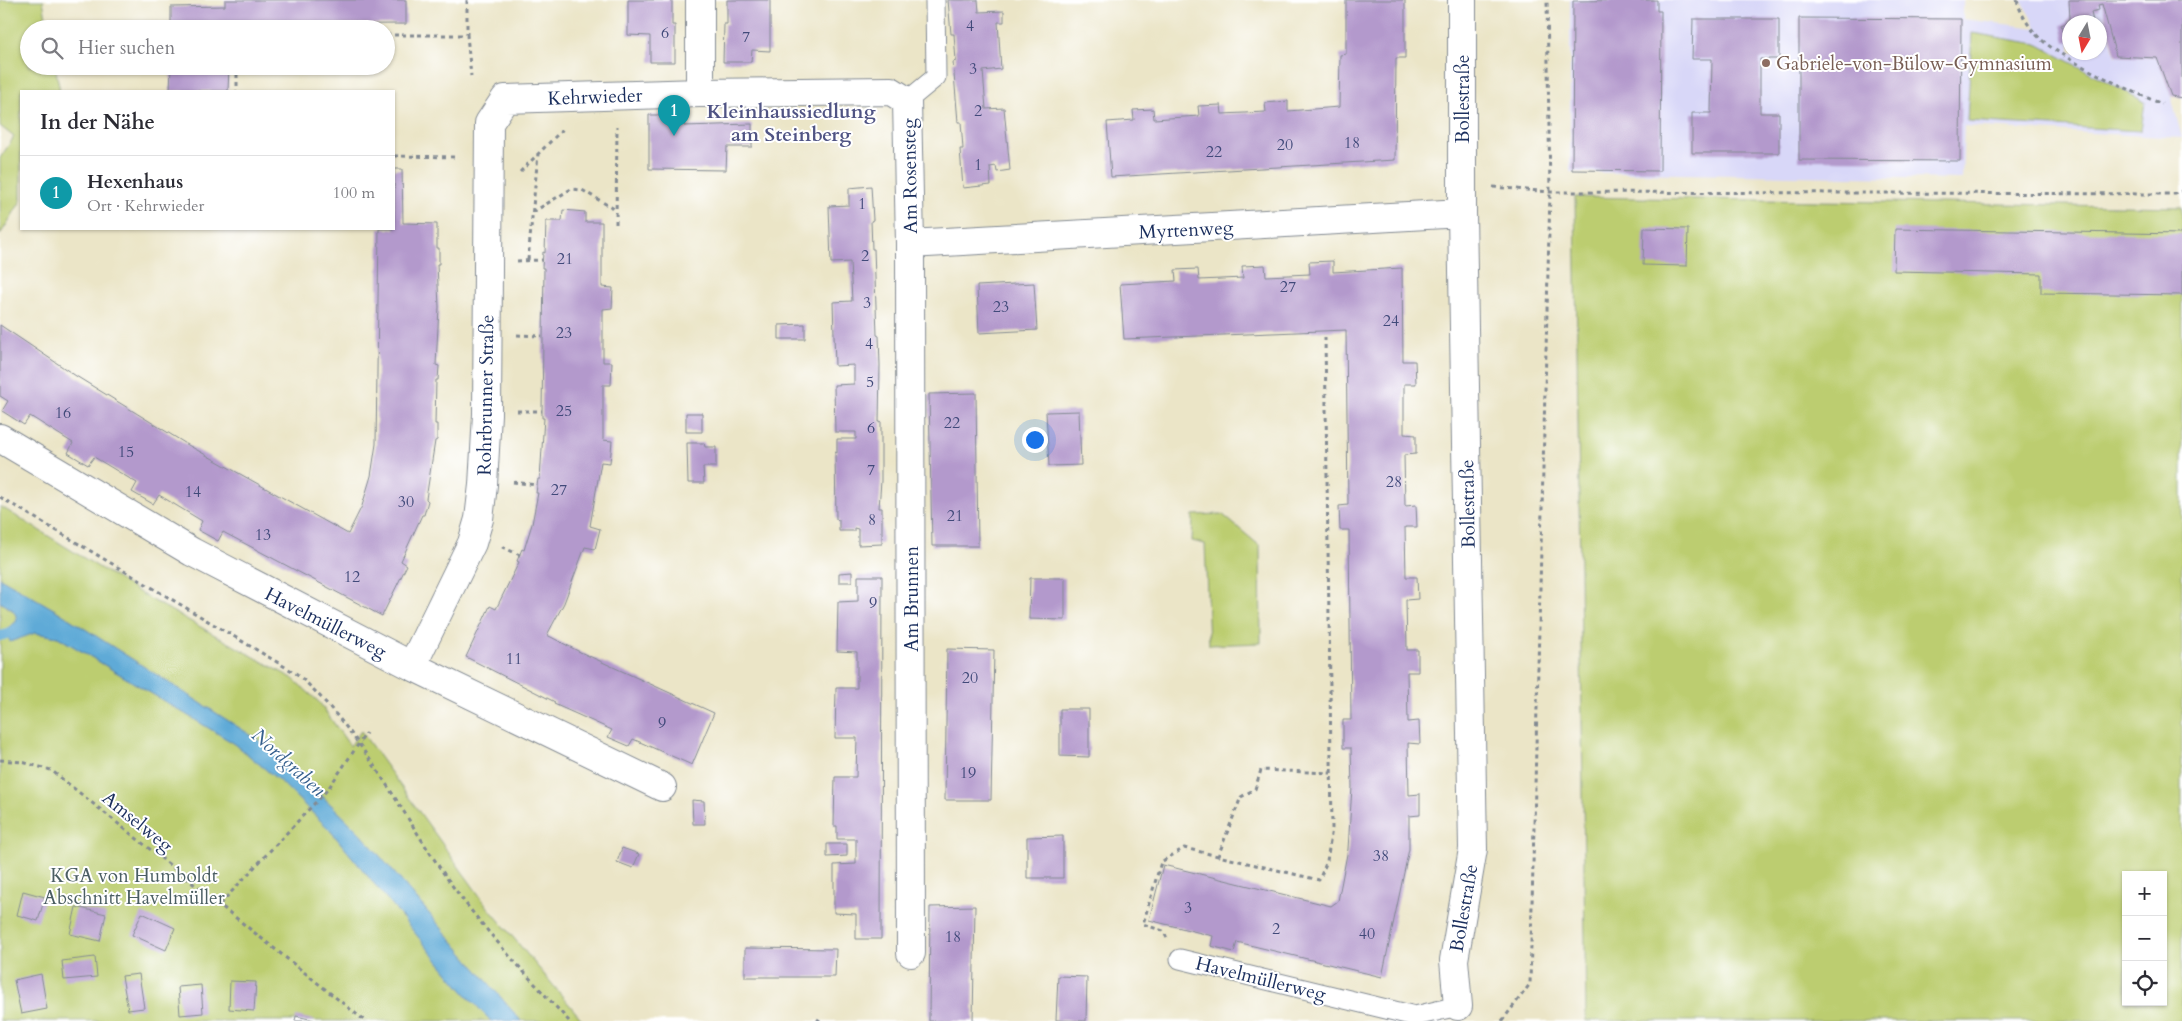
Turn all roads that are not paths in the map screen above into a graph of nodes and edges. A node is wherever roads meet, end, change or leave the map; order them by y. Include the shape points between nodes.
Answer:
1 (700, 0) edge
2 (935, 0) edge
3 (1462, 0) edge
4 (700, 93) junction
5 (907, 101) junction
6 (496, 110) joint
7 (1462, 213) junction
8 (910, 244) junction
9 (0, 438) edge
10 (412, 666) junction
11 (662, 787) dead end
12 (911, 954) dead end
13 (1180, 959) road end
14 (1458, 1006) joint

1 - 4 street
2 - 5 lane, Am Rosensteg via 936,77
3 - 7 street, Bollestraße
4 - 5 street, Kehrwieder via 891,91
4 - 6 street, Kehrwieder via 505,99
5 - 8 street, Am Rosensteg
6 - 10 street, Rohrbrunner Straße via 489,123 487,414 479,520 472,543
7 - 8 street, Myrtenweg
7 - 14 street, Bollestraße via 1473,849 1454,960
8 - 12 street, Am Brunnen
9 - 10 street, Havelmüllerweg via 192,552
10 - 11 street, Havelmüllerweg
13 - 14 lane, Havelmüllerweg via 1416,1016

